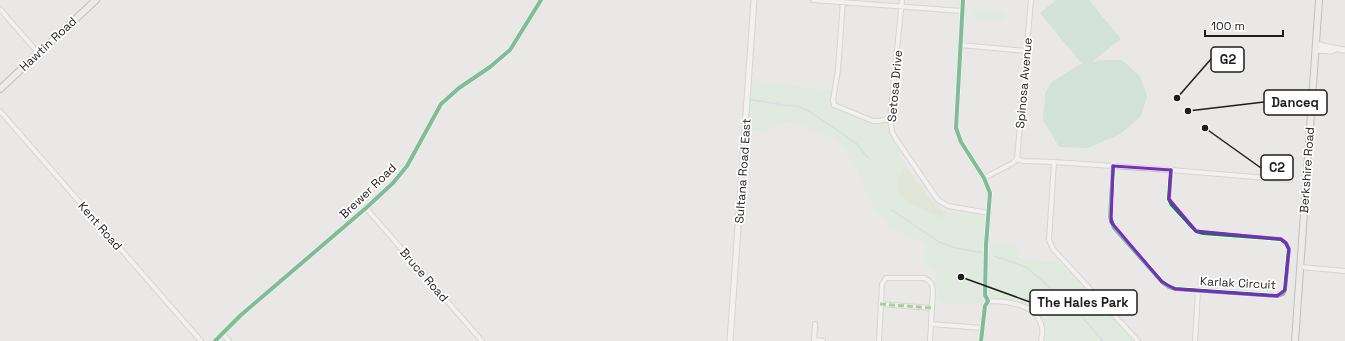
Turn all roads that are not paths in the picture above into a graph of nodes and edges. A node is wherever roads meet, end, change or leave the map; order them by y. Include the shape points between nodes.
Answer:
1 (96, 0) edge
2 (541, 0) edge
3 (754, 0) edge
4 (813, 0) edge
5 (902, 0) edge
6 (963, 0) edge
7 (1031, 0) edge
8 (1319, 0) edge
9 (843, 1) edge
10 (901, 7) junction
11 (0, 9) edge
12 (962, 11) junction
13 (960, 45) junction
14 (1316, 47) junction
15 (1345, 50) edge
16 (1026, 51) junction
17 (39, 54) junction
18 (0, 89) edge
19 (0, 111) edge
20 (890, 119) junction
21 (1017, 159) junction
22 (1054, 162) junction
23 (1113, 166) junction
24 (1171, 170) junction
25 (984, 178) junction
26 (1290, 180) dead end
27 (366, 208) junction
28 (989, 212) junction
29 (1300, 268) junction
30 (1345, 271) edge
31 (1198, 291) junction
32 (987, 302) junction
33 (880, 304) junction
34 (932, 308) junction
35 (815, 324) dead end
36 (931, 324) junction
37 (982, 328) junction
38 (222, 334) junction
39 (201, 341) edge
40 (215, 341) edge
41 (229, 341) edge
42 (482, 341) edge
43 (730, 341) edge
44 (814, 341) edge
45 (823, 341) edge
46 (880, 341) edge
47 (930, 341) edge
48 (981, 341) edge
49 (1041, 341) edge
50 (1138, 341) edge
51 (1196, 341) edge
52 (1296, 341) edge

1 - 17 main road, Hawtin Road
2 - 27 street, Brewer Road via 510,50 441,104 407,166
3 - 43 street, Sultana Road East
4 - 9 street
5 - 10 street, Setosa Drive
6 - 12 street
7 - 16 street, Spinosa Avenue
8 - 14 main road, Berkshire Road
9 - 10 street
9 - 20 street via 834,105 873,121
10 - 12 street
10 - 20 street, Setosa Drive
11 - 17 street
12 - 13 street
13 - 16 street
13 - 25 street via 956,120 958,135
14 - 15 street via 1331,46
14 - 29 main road, Berkshire Road
16 - 21 street, Spinosa Avenue
17 - 18 main road, Hawtin Road
19 - 39 street, Kent Road
20 - 28 street, Setosa Drive via 896,139 938,200 948,206
21 - 22 street
21 - 25 street
22 - 23 street
22 - 50 street via 1049,240 1053,249
23 - 24 street
23 - 31 street, Karlak Circuit via 1110,217 1114,228 1162,282 1171,288
24 - 26 street
24 - 31 street, Karlak Circuit via 1169,199 1196,231 1281,239 1289,249 1286,290 1283,294 1278,296
25 - 28 street via 990,193
27 - 38 street, Brewer Road
27 - 42 street, Bruce Road
28 - 32 street via 985,295
29 - 30 street
29 - 52 main road, Berkshire Road
31 - 51 street
32 - 37 street
32 - 49 street via 1001,301 1018,304 1027,309 1039,320 1042,329
33 - 34 street
33 - 34 street via 882,284 886,278 917,277 929,280 932,284
33 - 46 street
34 - 36 street
35 - 44 street
36 - 37 street
36 - 47 street
37 - 48 street
38 - 40 street, Brewer Road
38 - 41 street
44 - 45 street

